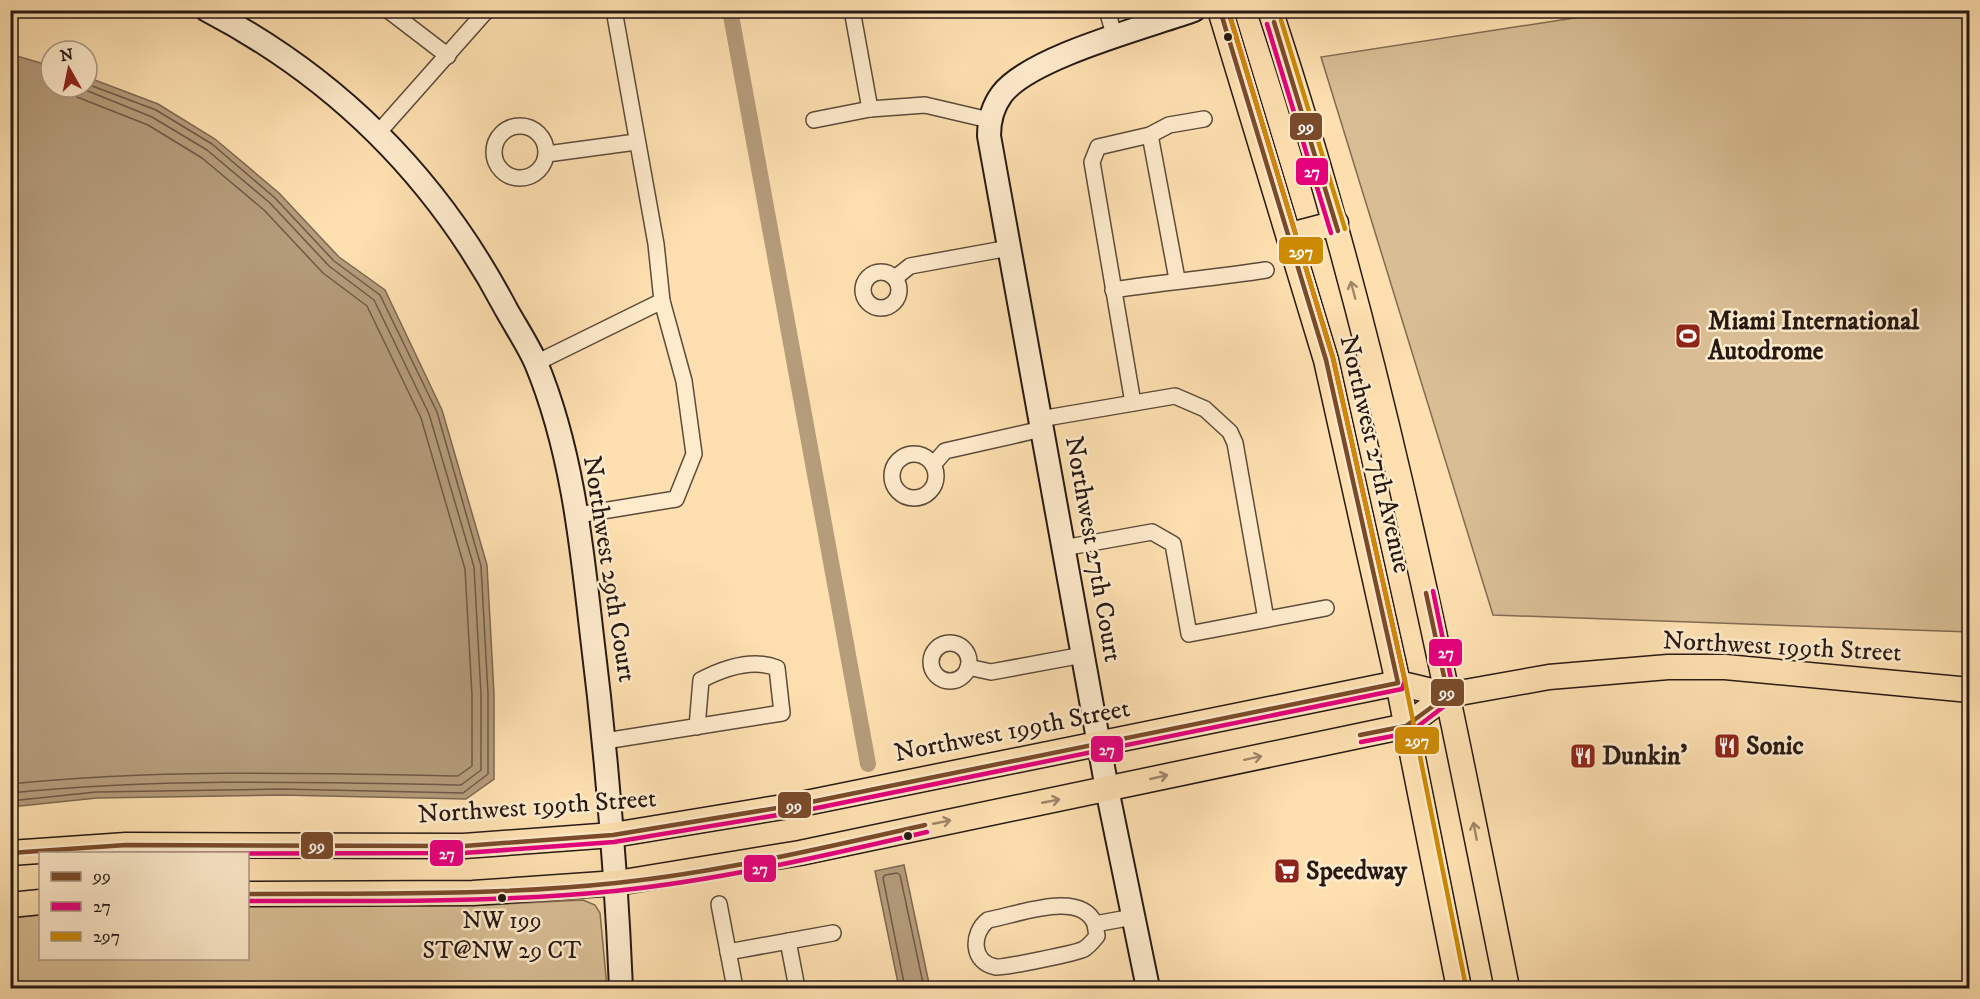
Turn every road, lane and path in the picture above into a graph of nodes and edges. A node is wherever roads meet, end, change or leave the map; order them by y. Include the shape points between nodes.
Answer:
1 (207, 10) edge
2 (388, 10) edge
3 (487, 10) edge
4 (614, 10) edge
5 (852, 10) edge
6 (1107, 10) edge
7 (1194, 10) edge
8 (1220, 10) edge
9 (1270, 10) edge
10 (1115, 38) junction
11 (448, 56) junction
12 (870, 109) junction
13 (1204, 119) dead end
14 (814, 120) dead end
15 (989, 120) junction
16 (378, 133) junction
17 (1150, 135) junction
18 (636, 142) junction
19 (547, 154) dead end
20 (1336, 222) junction
21 (1290, 235) junction
22 (1009, 248) junction
23 (1266, 270) dead end
24 (895, 278) dead end
25 (1177, 279) junction
26 (1113, 290) junction
27 (662, 301) junction
28 (536, 363) junction
29 (1133, 404) junction
30 (1041, 424) junction
31 (933, 465) dead end
32 (578, 515) junction
33 (1063, 548) junction
34 (1326, 608) dead end
35 (1266, 619) junction
36 (1083, 655) junction
37 (968, 667) dead end
38 (1398, 683) junction
39 (1970, 690) edge
40 (1448, 694) junction
41 (1406, 726) junction
42 (697, 727) junction
43 (605, 741) junction
44 (1099, 743) junction
45 (1107, 789) junction
46 (613, 835) junction
47 (10, 853) edge
48 (617, 883) junction
49 (249, 894) edge
50 (39, 902) edge
51 (719, 904) dead end
52 (10, 905) edge
53 (1133, 917) junction
54 (1095, 924) junction
55 (833, 933) dead end
56 (788, 941) junction
57 (728, 952) junction
58 (621, 988) edge
59 (735, 988) edge
60 (796, 988) edge
61 (1148, 988) edge
62 (1459, 988) edge
63 (1507, 988) edge

1 - 16 street, Northwest 29th Court via 305,69
2 - 11 street
3 - 11 street
4 - 18 street
5 - 12 street
6 - 10 street
7 - 10 street
8 - 21 main road, Northwest 27th Avenue
9 - 20 main road, Northwest 27th Avenue
10 - 15 street via 1040,64 1003,93
11 - 16 street
12 - 14 street
12 - 15 street via 925,105
13 - 17 street via 1169,124
15 - 22 street, Northwest 27th Court via 988,136
16 - 28 street, Northwest 29th Court via 443,206 485,268
17 - 25 street
17 - 26 street via 1098,147 1092,162
18 - 19 street
18 - 27 street via 657,244
20 - 21 main road
40 -> 20 main road, Northwest 27th Avenue via 1401,476
21 - 38 main road, Northwest 27th Avenue via 1326,360
22 - 24 street via 910,266
22 - 30 street, Northwest 27th Court
23 - 25 street
25 - 26 street
26 - 29 street
27 - 28 street
27 - 32 street via 684,381 694,454 676,499
28 - 32 street, Northwest 29th Court via 558,431
29 - 30 street
29 - 35 street via 1175,396 1205,409 1230,432
30 - 31 street via 945,451
30 - 33 street, Northwest 27th Court
32 - 43 street, Northwest 29th Court
33 - 35 street via 1152,532 1173,544 1189,634
33 - 36 street, Northwest 27th Court
34 - 35 street
36 - 37 street via 991,672
36 - 44 street, Northwest 27th Court
38 - 40 main road, Northwest 199th Street
38 - 41 main road, Northwest 27th Avenue
38 - 44 main road, Northwest 199th Street
39 - 40 main road, Northwest 199th Street via 1725,667 1668,667 1549,677
40 - 41 main road, Northwest 199th Street
63 -> 40 main road, Northwest 27th Avenue
45 -> 41 main road, Northwest 199th Street
41 - 62 main road, Northwest 27th Avenue
42 - 42 street via 782,713 777,668 763,663 720,669 701,680
42 - 43 street
43 - 46 street, Northwest 29th Court
44 - 45 street, Northwest 27th Court
44 - 46 main road, Northwest 199th Street via 801,804
48 -> 45 main road, Northwest 199th Street via 800,853
45 - 53 street, Northwest 27th Court
46 - 47 main road, Northwest 199th Street via 464,846 126,845
46 - 48 street, Northwest 29th Court
48 - 49 main road, Northwest 199th Street via 473,893
48 - 58 street, Northwest 29th Court
50 - 52 main road
51 - 57 street
53 - 54 street
53 - 61 street, Northwest 27th Court
54 - 54 street via 1091,914 1073,905 988,920 976,935 977,952 997,967 1082,950 1097,936
55 - 56 street
56 - 57 street
56 - 60 street
57 - 59 street

